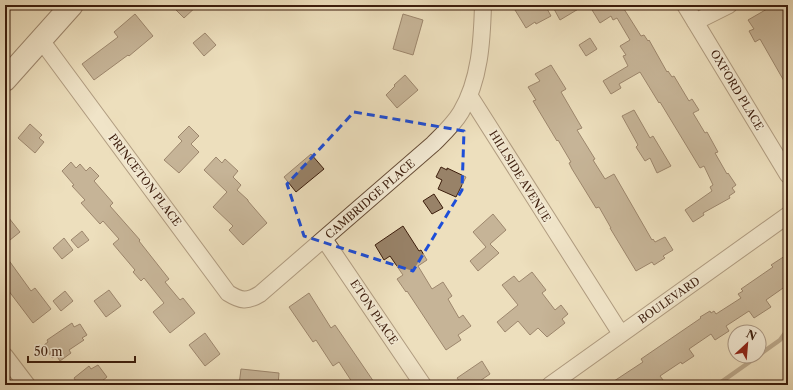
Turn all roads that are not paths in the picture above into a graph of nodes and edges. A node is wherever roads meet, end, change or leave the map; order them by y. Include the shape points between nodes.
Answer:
1 (71, 5) edge
2 (483, 5) edge
3 (685, 5) edge
4 (729, 5) edge
5 (695, 22) junction
6 (41, 40) junction
7 (5, 80) edge
8 (469, 95) junction
9 (788, 175) edge
10 (788, 215) edge
11 (324, 239) junction
12 (260, 294) joint
13 (621, 334) junction
14 (5, 356) edge
15 (27, 385) edge
16 (423, 385) edge
17 (550, 385) edge

1 - 6 main road
2 - 8 street via 477,68
3 - 5 street, OXFORD PLACE
4 - 5 street
5 - 9 street, OXFORD PLACE
6 - 7 main road
6 - 12 street, PRINCETON PLACE via 228,292 244,300
8 - 11 street, CAMBRIDGE PLACE via 460,113 433,144
8 - 13 street, HILLSIDE AVENUE
10 - 13 street, BOULEVARD
11 - 12 street, CAMBRIDGE PLACE
11 - 16 street, ETON PLACE
13 - 17 street, BOULEVARD
14 - 15 street

